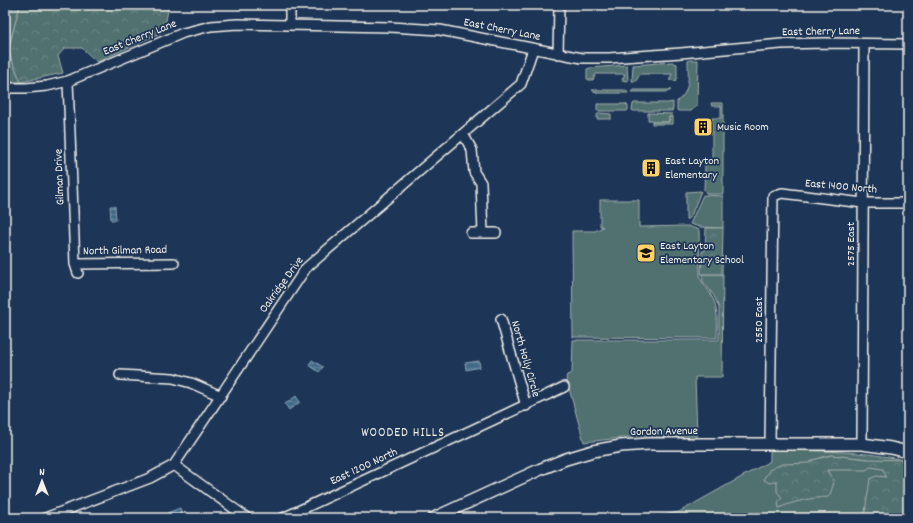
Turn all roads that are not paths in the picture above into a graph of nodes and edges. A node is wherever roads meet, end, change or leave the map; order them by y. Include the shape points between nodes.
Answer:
1 (290, 5) edge
2 (559, 5) edge
3 (290, 24) junction
4 (864, 44) junction
5 (908, 44) edge
6 (533, 48) junction
7 (558, 54) junction
8 (68, 80) junction
9 (5, 88) edge
10 (463, 134) junction
11 (773, 196) joint
12 (863, 202) junction
13 (908, 203) edge
14 (471, 233) dead end
15 (483, 233) junction
16 (496, 233) dead end
17 (174, 263) dead end
18 (76, 268) joint
19 (501, 318) dead end
20 (120, 375) dead end
21 (564, 387) dead end
22 (221, 396) junction
23 (526, 406) junction
24 (770, 444) junction
25 (862, 444) junction
26 (908, 452) edge
27 (174, 465) junction
28 (45, 518) edge
29 (247, 518) edge
30 (282, 518) edge
31 (436, 518) edge

1 - 3 street
2 - 7 street
3 - 6 street, East Cherry Lane via 440,30
3 - 8 street, East Cherry Lane via 211,26 183,33
4 - 5 street, East Cherry Lane
4 - 7 street, East Cherry Lane via 781,44 609,58 582,58
4 - 12 street, 2575 East
6 - 7 street, East Cherry Lane
6 - 10 street, Oakridge Drive via 521,84
8 - 9 street, East Cherry Lane via 47,86
8 - 18 street, Gilman Drive
10 - 15 street via 472,150 474,172 481,183
10 - 22 street, Oakridge Drive via 306,268
11 - 12 street, East 1400 North via 782,193
11 - 24 street, 2550 East
12 - 13 street, East 1400 North
12 - 25 street, 2575 East
14 - 15 street
15 - 16 street
17 - 18 street, North Gilman Road
19 - 23 street, North Holly Circle
20 - 22 street via 174,378
21 - 23 street, East 1200 North
22 - 27 street, Oakridge Drive
23 - 30 street, East 1200 North
24 - 25 main road, Gordon Avenue
24 - 31 main road, Gordon Avenue via 650,444 593,451 541,469
25 - 26 main road, Gordon Avenue
27 - 28 street, Oakridge Drive via 150,478
27 - 29 street

